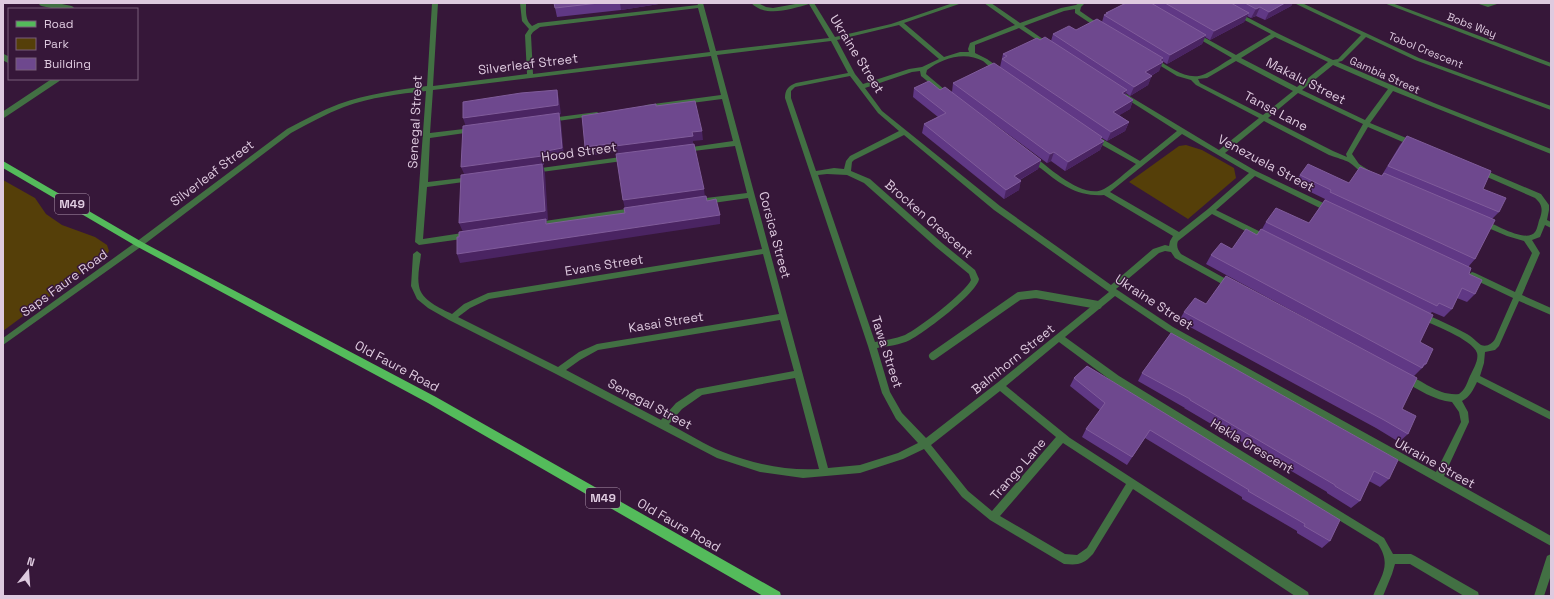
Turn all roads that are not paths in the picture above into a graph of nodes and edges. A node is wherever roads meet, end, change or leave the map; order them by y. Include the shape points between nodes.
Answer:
1 (42, 3) edge
2 (435, 3) edge
3 (523, 3) edge
4 (754, 3) edge
5 (810, 3) edge
6 (959, 3) edge
7 (987, 3) edge
8 (1297, 3) edge
9 (1387, 3) edge
10 (1479, 3) edge
11 (1497, 3) edge
12 (701, 5) edge
13 (1080, 5) edge
14 (66, 8) edge
15 (1230, 10) edge
16 (900, 23) junction
17 (1018, 26) junction
18 (532, 29) junction
19 (1188, 31) edge
20 (1110, 33) edge
21 (1274, 35) junction
22 (1365, 35) junction
23 (834, 39) junction
24 (1056, 50) edge
25 (714, 54) junction
26 (972, 54) junction
27 (1149, 57) edge
28 (943, 59) junction
29 (1236, 59) junction
30 (1332, 62) junction
31 (1551, 65) edge
32 (924, 69) junction
33 (1003, 73) edge
34 (852, 74) junction
35 (530, 76) junction
36 (1193, 78) junction
37 (54, 81) edge
38 (861, 87) junction
39 (1112, 87) edge
40 (429, 88) junction
41 (1391, 89) junction
42 (1298, 90) junction
43 (725, 97) junction
44 (956, 101) edge
45 (639, 108) edge
46 (1551, 108) edge
47 (608, 112) edge
48 (3, 115) edge
49 (1263, 118) junction
50 (546, 120) edge
51 (1366, 124) junction
52 (476, 129) edge
53 (1182, 131) junction
54 (904, 132) junction
55 (1090, 134) edge
56 (427, 136) junction
57 (737, 143) junction
58 (1425, 148) edge
59 (680, 151) edge
60 (1551, 152) edge
61 (1025, 153) edge
62 (1220, 153) junction
63 (632, 158) edge
64 (1351, 160) junction
65 (3, 164) edge
66 (1141, 164) junction
67 (1469, 167) edge
68 (529, 171) edge
69 (847, 171) junction
70 (1254, 173) junction
71 (813, 174) junction
72 (482, 178) edge
73 (1378, 178) edge
74 (424, 185) junction
75 (1105, 192) junction
76 (751, 195) junction
77 (694, 203) edge
78 (640, 210) edge
79 (1211, 210) junction
80 (1336, 212) edge
81 (1471, 218) edge
82 (1542, 221) junction
83 (1551, 225) edge
84 (531, 226) edge
85 (477, 234) edge
86 (1179, 236) junction
87 (1526, 238) junction
88 (1274, 242) edge
89 (139, 244) junction
90 (1173, 249) junction
91 (766, 251) junction
92 (417, 254) dead end
93 (1466, 273) edge
94 (1113, 290) junction
95 (1242, 291) edge
96 (1517, 296) junction
97 (1098, 305) junction
98 (1414, 312) edge
99 (1551, 312) edge
100 (783, 316) junction
101 (452, 318) junction
102 (1060, 338) junction
103 (3, 342) edge
104 (872, 346) junction
105 (1478, 348) junction
106 (933, 356) dead end
107 (559, 371) junction
108 (1396, 373) edge
109 (798, 374) junction
110 (1474, 377) junction
111 (1000, 386) junction
112 (1455, 399) junction
113 (1551, 416) edge
114 (663, 425) junction
115 (1062, 437) junction
116 (925, 444) junction
117 (825, 473) junction
118 (1438, 478) junction
119 (1131, 484) junction
120 (993, 517) junction
121 (1551, 541) edge
122 (1391, 559) junction
123 (1551, 559) edge
124 (774, 596) edge
125 (1304, 596) edge
126 (1378, 596) edge
127 (1474, 596) edge
128 (1539, 596) edge

1 - 14 lane
2 - 40 street, Senegal Street
3 - 18 street via 526,25
4 - 5 street via 760,8 769,9
5 - 23 street, Ukraine Street
6 - 16 street, Silverleaf Street
7 - 17 street
8 - 22 street, Tobol Crescent
9 - 31 street, Bobs Way
10 - 11 street
12 - 18 street via 542,24
12 - 25 street, Corsica Street
13 - 17 street
13 - 20 street via 1077,12
15 - 21 street, Gambia Street
16 - 23 street, Silverleaf Street
16 - 28 street
17 - 24 street
17 - 26 street via 972,44
18 - 35 street via 528,35
19 - 29 street, Makalu Street
21 - 29 street
21 - 30 street, Gambia Street
22 - 30 street via 1340,60
22 - 46 street, Tobol Crescent via 1417,58
23 - 25 street, Silverleaf Street
23 - 34 street, Ukraine Street
25 - 35 street, Silverleaf Street
25 - 43 street, Corsica Street
26 - 28 street via 958,54
26 - 33 street
27 - 36 street via 1179,75
28 - 32 street
29 - 36 street via 1205,77
29 - 42 street, Makalu Street
30 - 41 street, Gambia Street
30 - 42 street
32 - 38 street via 911,70
32 - 44 street via 923,75
34 - 38 street, Ukraine Street
34 - 71 street, Tawa Street via 798,84 788,91 788,98
35 - 40 street, Silverleaf Street
36 - 49 street, Tansa Lane via 1198,84
37 - 48 lane
38 - 54 street, Ukraine Street via 880,112
39 - 53 street, Venezuela Street
40 - 56 street, Senegal Street
40 - 89 street, Silverleaf Street via 358,100 300,124
41 - 51 street
41 - 60 street, Gambia Street
42 - 49 street
42 - 51 street, Makalu Street
43 - 45 street
43 - 57 street, Corsica Street
47 - 50 street
49 - 62 street
49 - 64 street, Tansa Lane via 1330,153
51 - 58 street, Makalu Street
51 - 64 street via 1349,154
52 - 56 street
53 - 62 street, Venezuela Street
53 - 66 street
54 - 69 street via 852,158 848,161
54 - 94 street, Ukraine Street via 997,208
55 - 66 street
56 - 74 street, Senegal Street
57 - 59 street
57 - 76 street, Corsica Street
61 - 75 street via 1069,186 1087,194
62 - 70 street, Venezuela Street
63 - 68 street, Hood Street
64 - 73 street via 1364,172
65 - 89 main road, Old Faure Road / M49
66 - 75 street
67 - 82 street via 1538,196 1544,201 1546,208
69 - 71 street, Brocken Crescent
69 - 104 street, Brocken Crescent via 867,181 972,272 974,277 974,282 966,293 910,336
70 - 79 street
70 - 80 street, Venezuela Street
71 - 104 street, Tawa Street
72 - 74 street
74 - 85 street, Senegal Street via 419,242
75 - 86 street
76 - 77 street
76 - 91 street, Corsica Street
78 - 84 street
79 - 86 street
79 - 88 street
81 - 87 street
82 - 83 street
82 - 87 street via 1539,234
86 - 90 street via 1173,243
87 - 96 street via 1536,253
89 - 103 street, Saps Faure Road
89 - 124 main road, Old Faure Road / M49 via 432,400
90 - 94 street, Balmhorn Street via 1156,251
90 - 95 street via 1186,262
91 - 100 street, Corsica Street
91 - 101 street, Evans Street via 488,296 466,306
92 - 101 street, Senegal Street via 415,286 420,297 430,306
93 - 96 street
94 - 97 street, Balmhorn Street
94 - 118 street, Ukraine Street via 1170,329
96 - 99 street
96 - 105 street via 1496,345 1487,349
97 - 102 street, Balmhorn Street
97 - 106 lane via 1036,294 1019,296
98 - 105 street via 1463,337
100 - 107 street, Kasai Street via 597,347 571,359
100 - 109 street, Corsica Street
101 - 107 street, Senegal Street
102 - 111 street, Balmhorn Street
102 - 122 street, Hekla Crescent via 1116,379 1381,541
104 - 116 street, Tawa Street via 886,393 899,416
105 - 110 street via 1481,360
107 - 114 street, Senegal Street
108 - 112 street via 1431,392
109 - 114 street via 700,392 686,398
109 - 117 street, Corsica Street
110 - 112 street via 1468,392 1462,398
110 - 113 street
111 - 115 street
111 - 116 street, Balmhorn Street
112 - 118 street via 1466,417 1465,422
114 - 117 street, Senegal Street via 739,462 781,472
115 - 119 street
115 - 120 street, Trango Lane
116 - 117 street, Senegal Street via 881,463 860,469
116 - 120 street, Tawa Street via 965,494
118 - 121 street, Ukraine Street
119 - 120 street, Tawa Street via 1090,551 1078,560 1057,556
119 - 125 street
122 - 126 street
122 - 127 street via 1411,559
123 - 128 street

